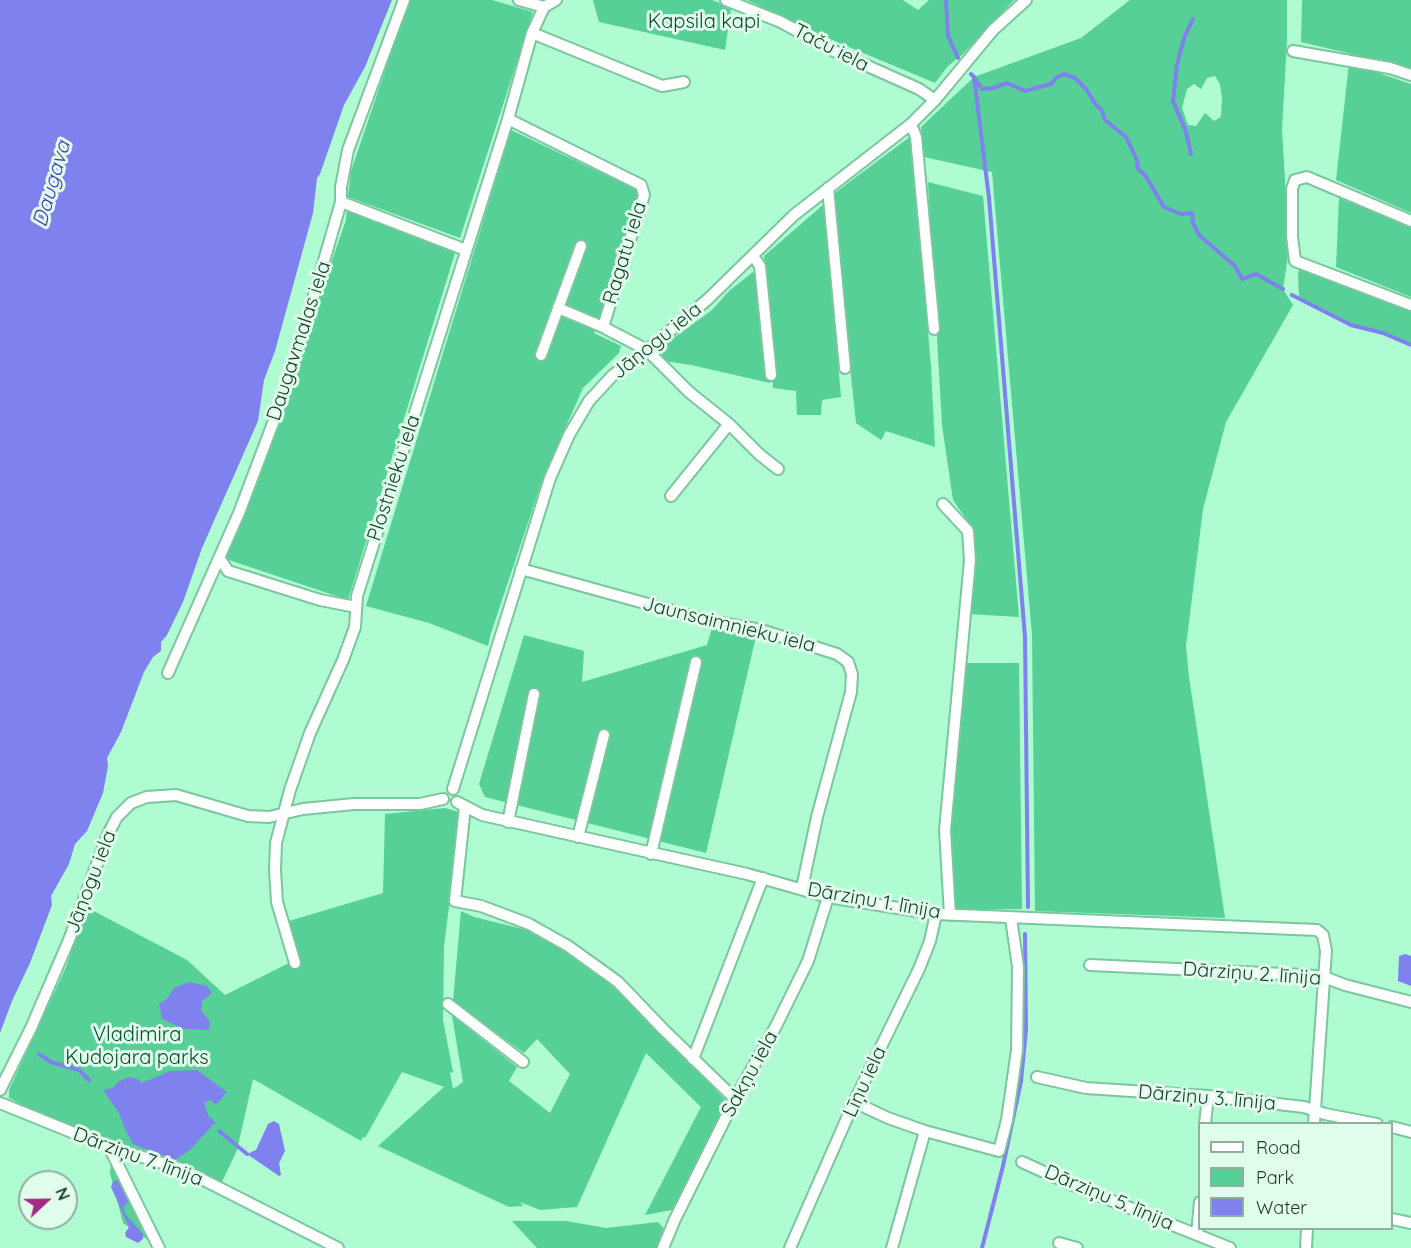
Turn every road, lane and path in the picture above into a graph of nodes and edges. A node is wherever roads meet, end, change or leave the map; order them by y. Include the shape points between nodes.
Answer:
1 (404, 0) edge
2 (519, 0) edge
3 (556, 0) edge
4 (726, 0) edge
5 (1026, 0) edge
6 (544, 7) junction
7 (532, 33) junction
8 (1293, 51) dead end
9 (1411, 75) edge
10 (684, 82) dead end
11 (935, 100) junction
12 (508, 118) junction
13 (911, 124) junction
14 (828, 188) junction
15 (341, 202) junction
16 (1411, 221) edge
17 (581, 246) dead end
18 (466, 250) junction
19 (753, 256) junction
20 (1411, 305) edge
21 (558, 308) junction
22 (603, 327) junction
23 (934, 329) dead end
24 (647, 350) junction
25 (541, 355) dead end
26 (845, 368) dead end
27 (771, 375) dead end
28 (729, 424) junction
29 (778, 470) dead end
30 (671, 496) dead end
31 (943, 504) dead end
32 (220, 559) junction
33 (521, 569) junction
34 (356, 607) junction
35 (696, 662) dead end
36 (168, 674) dead end
37 (534, 694) dead end
38 (604, 735) dead end
39 (453, 789) junction
40 (443, 799) junction
41 (461, 804) junction
42 (284, 813) junction
43 (508, 822) junction
44 (578, 837) junction
45 (651, 854) junction
46 (763, 878) junction
47 (802, 888) junction
48 (828, 897) junction
49 (936, 914) junction
50 (950, 915) junction
51 (1011, 918) junction
52 (295, 963) dead end
53 (1090, 965) dead end
54 (1324, 977) junction
55 (1411, 1002) edge
56 (447, 1004) dead end
57 (693, 1059) junction
58 (523, 1062) dead end
59 (1037, 1077) dead end
60 (0, 1090) edge
61 (1208, 1096) junction
62 (735, 1099) junction
63 (0, 1102) edge
64 (854, 1102) junction
65 (1315, 1111) junction
66 (1205, 1122) edge
67 (1314, 1122) edge
68 (1367, 1122) edge
69 (1393, 1127) edge
70 (925, 1131) junction
71 (1411, 1132) edge
72 (109, 1147) junction
73 (1022, 1162) dead end
74 (1393, 1219) edge
75 (1198, 1223) edge
76 (1411, 1223) edge
77 (1307, 1230) edge
78 (1197, 1234) junction
79 (1059, 1243) dead end
80 (159, 1248) edge
81 (338, 1248) edge
82 (663, 1248) edge
83 (790, 1248) edge
84 (892, 1248) edge
85 (1077, 1248) edge
86 (1230, 1248) edge
87 (1306, 1248) edge

1 - 15 street, Daugavmalas iela via 348,150
2 - 6 street
3 - 6 street
4 - 11 street, Taču iela via 781,22
5 - 11 street, Jāņogu iela via 978,47
6 - 7 street, Plostnieku iela
7 - 10 street via 662,87
7 - 12 street, Plostnieku iela
8 - 9 street
11 - 13 street, Jāņogu iela
12 - 18 street, Plostnieku iela
12 - 22 street, Ragatu iela via 641,185 644,195
13 - 14 street, Jāņogu iela
13 - 23 street via 916,137
14 - 19 street, Jāņogu iela
14 - 26 street
15 - 18 street
15 - 32 street, Daugavmalas iela via 290,378
16 - 20 street via 1308,177 1295,180 1292,189 1295,261
17 - 21 street
18 - 34 street, Plostnieku iela
19 - 24 street, Jāņogu iela
19 - 27 street via 760,266
21 - 22 street, Ragatu iela
21 - 25 street
22 - 24 street, Ragatu iela
24 - 28 street, Ragatu iela via 689,392
24 - 33 street, Jāņogu iela via 601,386 569,435 550,478
28 - 29 street, Ragatu iela
28 - 30 street
31 - 50 street via 968,531 970,560 945,830
32 - 34 street via 228,571 320,600
32 - 36 street, Daugavmalas iela
33 - 39 street, Jāņogu iela
33 - 47 street, Jaunsaimnieku iela via 706,620 762,630 837,654 848,662 851,692
34 - 42 street, Plostnieku iela via 355,627 310,733
35 - 45 street
37 - 43 street
38 - 44 street
39 - 40 street, Jāņogu iela via 445,792
39 - 41 street
40 - 41 street, Jāņogu iela via 446,804
40 - 42 street, Jāņogu iela
41 - 43 street, Dārziņu 1. līnija
41 - 57 street via 455,901 529,924 568,946 618,982
42 - 52 street, Plostnieku iela via 276,843 277,902
42 - 60 street, Jāņogu iela via 248,816 176,795 147,796 125,808 108,834 69,940
43 - 44 street, Dārziņu 1. līnija
44 - 45 street, Dārziņu 1. līnija
45 - 46 street, Dārziņu 1. līnija
46 - 47 street, Dārziņu 1. līnija
46 - 57 street
47 - 48 street, Dārziņu 1. līnija
48 - 49 street, Dārziņu 1. līnija
48 - 62 street, Sakņu iela via 808,961
49 - 50 street, Dārziņu 1. līnija
49 - 64 street, Līņu iela via 919,969
50 - 51 street, Dārziņu 1. līnija
51 - 54 street, Dārziņu 1. līnija via 1317,930 1323,935 1326,951
51 - 70 street via 1018,967 1017,1050 999,1151
53 - 54 street, Dārziņu 2. līnija
54 - 55 street, Dārziņu 2. līnija
54 - 65 street
56 - 58 street
57 - 62 street
59 - 61 street, Dārziņu 3. līnija via 1086,1088
61 - 65 street, Dārziņu 3. līnija
61 - 66 street
62 - 82 street, Sakņu iela
63 - 72 street, Dārziņu 7. līnija
64 - 70 street
64 - 83 street, Līņu iela
65 - 67 street
65 - 68 street, Dārziņu 3. līnija
69 - 71 street
70 - 84 street
72 - 80 street
72 - 81 street, Dārziņu 7. līnija via 182,1169
73 - 78 street, Dārziņu 5. līnija
74 - 76 street
75 - 78 street
77 - 87 street
78 - 86 street, Dārziņu 5. līnija
79 - 85 street

